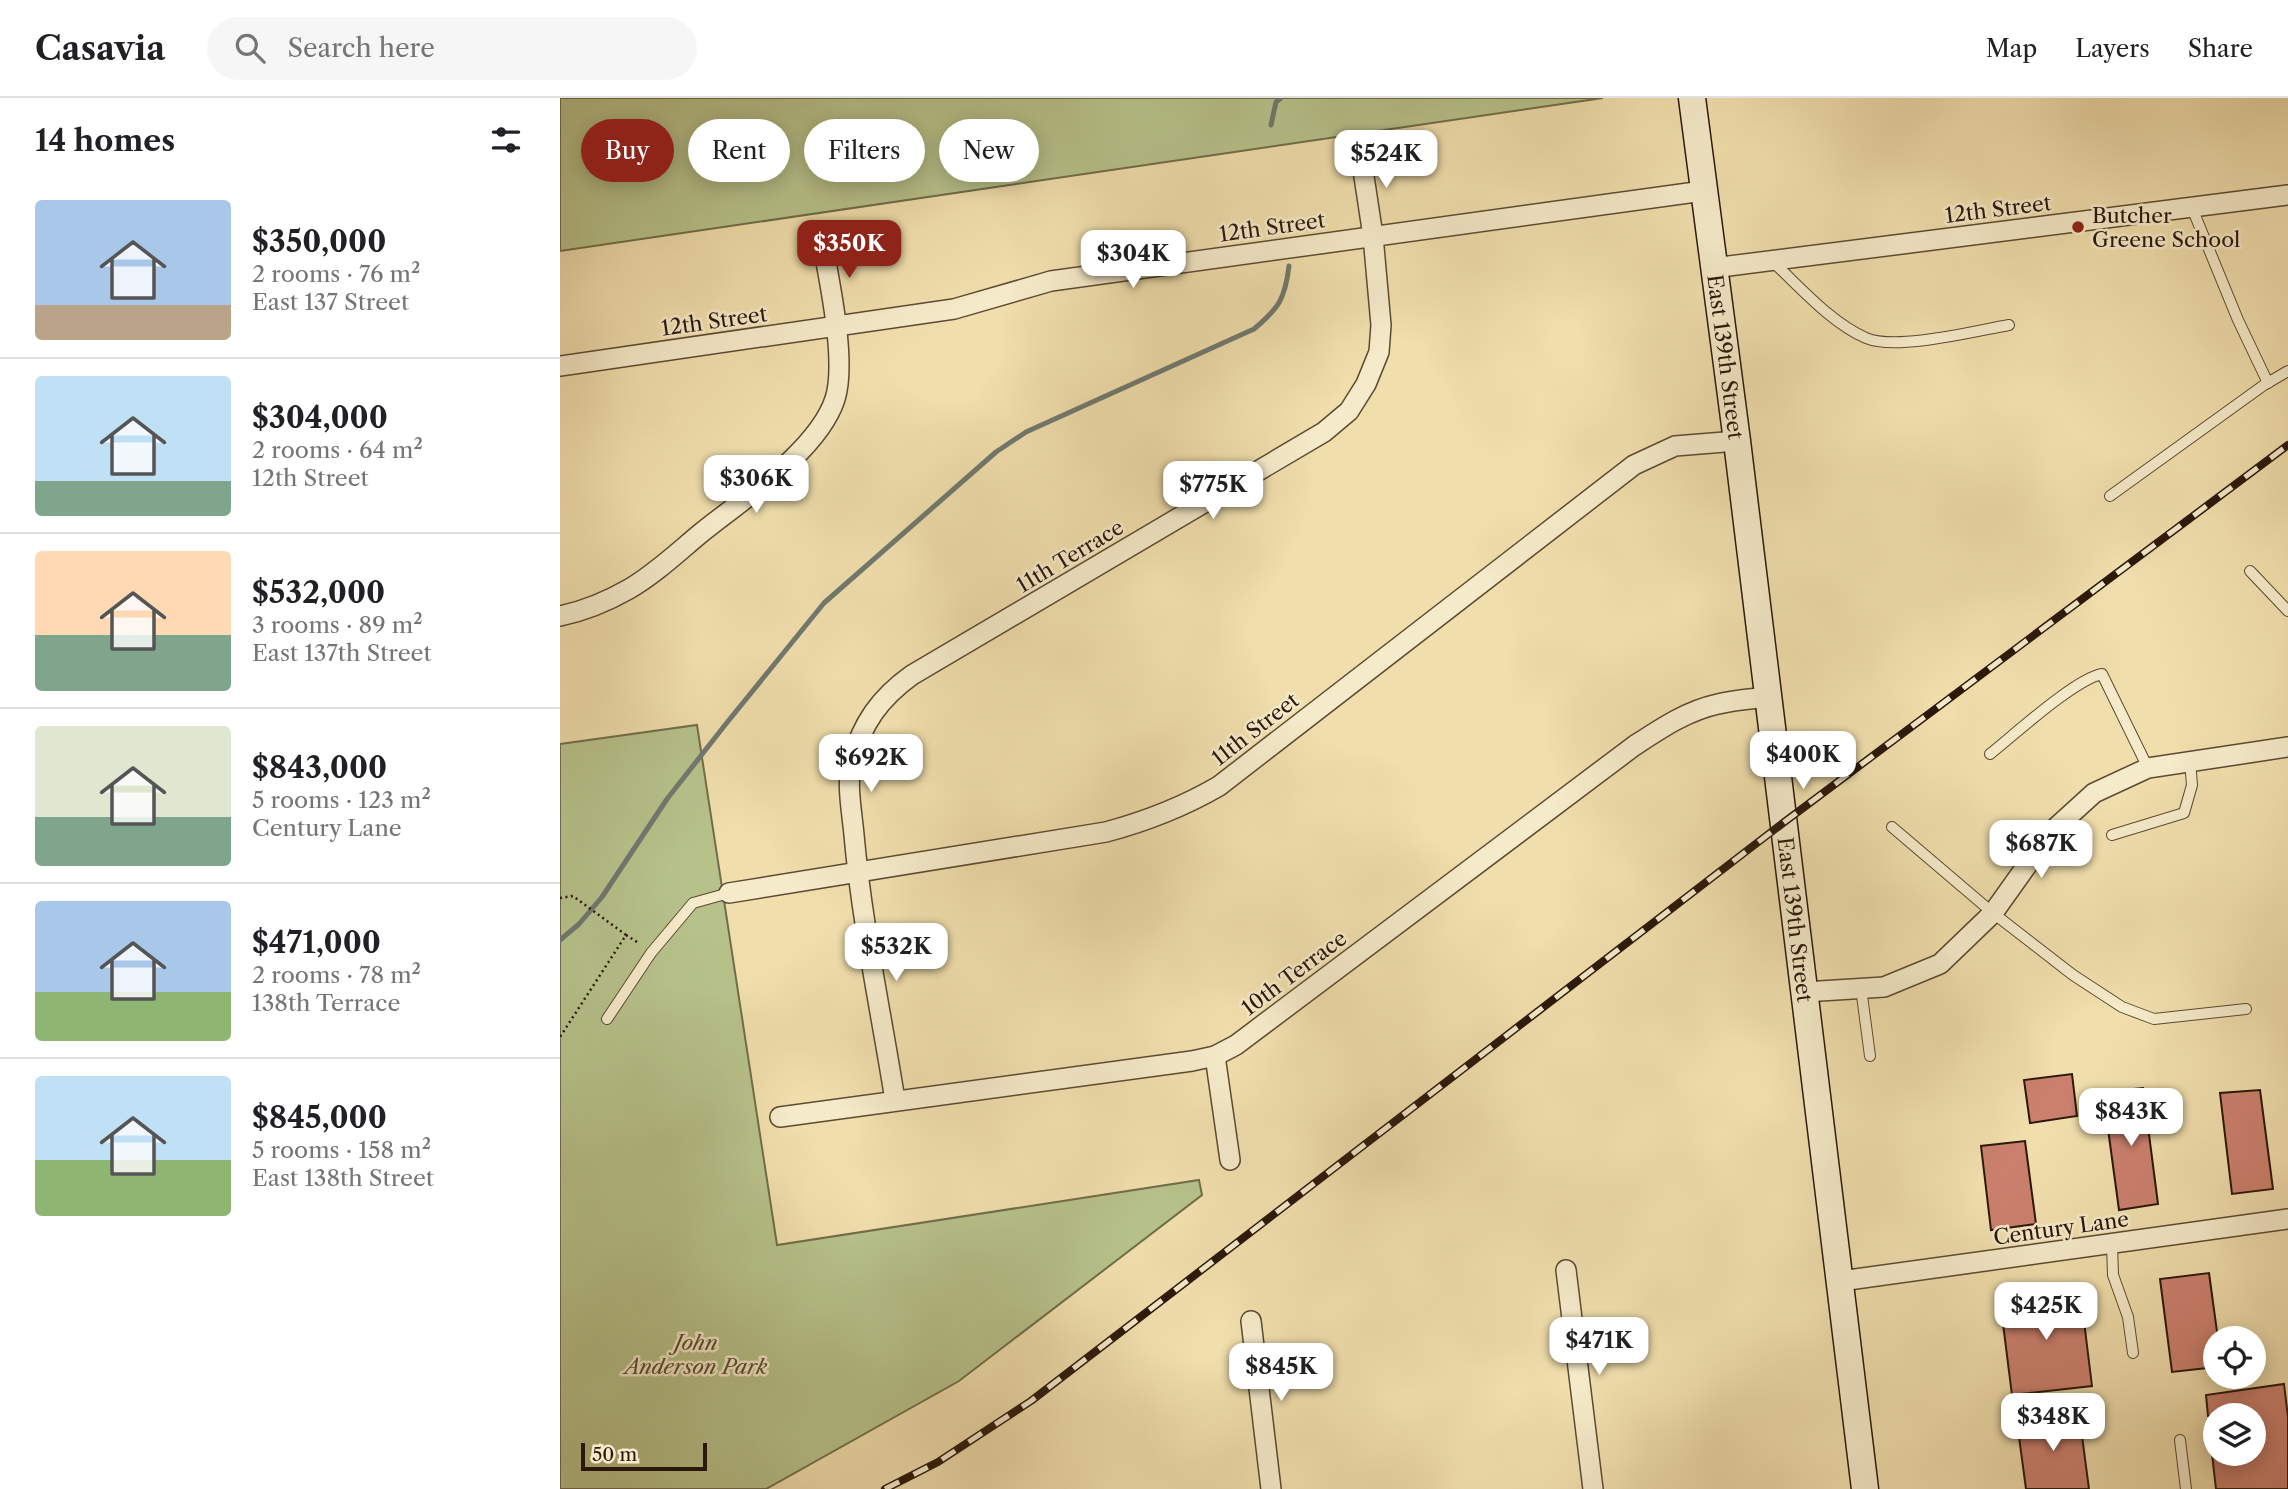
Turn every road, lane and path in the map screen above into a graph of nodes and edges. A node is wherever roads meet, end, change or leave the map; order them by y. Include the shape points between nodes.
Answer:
1 (1692, 98) edge
2 (1360, 150) dead end
3 (1703, 191) junction
4 (2288, 195) edge
5 (2192, 208) junction
6 (1373, 236) junction
7 (822, 240) dead end
8 (1771, 260) junction
9 (1713, 268) junction
10 (2009, 325) dead end
11 (836, 326) junction
12 (560, 366) edge
13 (2288, 371) edge
14 (2268, 383) junction
15 (1737, 441) junction
16 (2110, 496) dead end
17 (2250, 571) dead end
18 (2288, 611) edge
19 (560, 616) edge
20 (1767, 696) junction
21 (2288, 747) edge
22 (1990, 754) dead end
23 (2190, 761) junction
24 (2148, 768) junction
25 (1892, 827) dead end
26 (2112, 835) dead end
27 (858, 873) junction
28 (729, 893) joint
29 (560, 898) edge
30 (1993, 913) junction
31 (626, 935) junction
32 (637, 942) dead end
33 (1861, 988) junction
34 (1804, 992) junction
35 (2246, 1009) dead end
36 (607, 1019) dead end
37 (560, 1037) edge
38 (1215, 1056) junction
39 (1870, 1056) dead end
40 (895, 1100) junction
41 (780, 1117) dead end
42 (1230, 1160) dead end
43 (2288, 1219) edge
44 (2112, 1244) junction
45 (1566, 1270) dead end
46 (1841, 1281) junction
47 (1251, 1321) dead end
48 (2133, 1353) dead end
49 (2180, 1440) dead end
50 (1272, 1489) edge
51 (1592, 1489) edge
52 (1865, 1489) edge
53 (2186, 1489) edge

1 - 3 street, East 139th Street
2 - 6 street, 11th Terrace
3 - 6 street, 12th Street
3 - 9 street, East 139th Street
4 - 5 street, 12th Street
5 - 8 street, 12th Street
5 - 14 lane
6 - 11 street, 12th Street via 1051,281 954,309
6 - 27 street, 11th Terrace via 1379,352 1349,411 1324,432 891,690 867,720 851,762
7 - 11 street
8 - 9 street, 12th Street
8 - 10 lane via 1833,317 1868,339 1901,343
9 - 15 street, East 139th Street
11 - 12 street, 12th Street
11 - 19 street via 839,372 835,398 822,427 793,459 645,579 593,607
13 - 14 lane
14 - 16 lane
15 - 20 street, East 139th Street
15 - 27 street, 11th Street via 1675,446 1634,466 1219,786 1192,802 1107,832
17 - 18 lane
20 - 34 street, East 139th Street
20 - 38 street, 10th Terrace via 1695,711 1643,740 1237,1045
21 - 23 street
22 - 24 lane via 2070,691 2102,674
23 - 24 street
23 - 26 lane via 2192,785 2184,813
24 - 30 street via 2094,793 2050,833
25 - 30 lane
27 - 28 street, 11th Street
27 - 40 street, 11th Terrace
28 - 36 lane via 693,903 651,953
29 - 31 path via 573,896
30 - 33 street via 1940,964 1884,986
30 - 35 lane via 2122,1007 2154,1019
31 - 32 path
31 - 37 path
33 - 34 street
33 - 39 lane
34 - 46 street, East 139th Street
38 - 40 street, 10th Terrace
38 - 42 street
40 - 41 street, 10th Terrace
43 - 44 street, Century Lane
44 - 46 street, Century Lane
44 - 48 lane via 2113,1275 2128,1317
45 - 51 street
46 - 52 street, East 139th Street
47 - 50 street
49 - 53 lane

